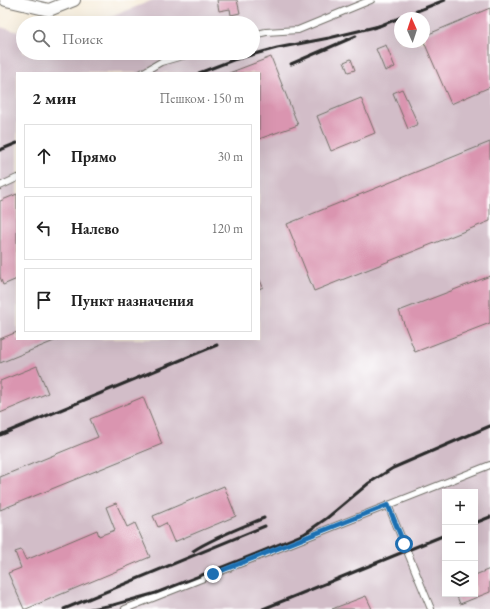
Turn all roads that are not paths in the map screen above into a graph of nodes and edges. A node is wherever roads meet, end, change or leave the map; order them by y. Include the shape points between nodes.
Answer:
1 (6, 0) edge
2 (74, 0) edge
3 (371, 0) edge
4 (260, 33) edge
5 (168, 60) edge
6 (144, 72) edge
7 (16, 178) edge
8 (0, 186) edge
9 (490, 465) edge
10 (388, 505) junction
11 (125, 609) edge
12 (431, 609) edge

1 - 2 street via 49,10
3 - 4 lane via 298,30
5 - 6 lane
7 - 8 lane
9 - 10 lane
10 - 11 lane
10 - 12 lane

